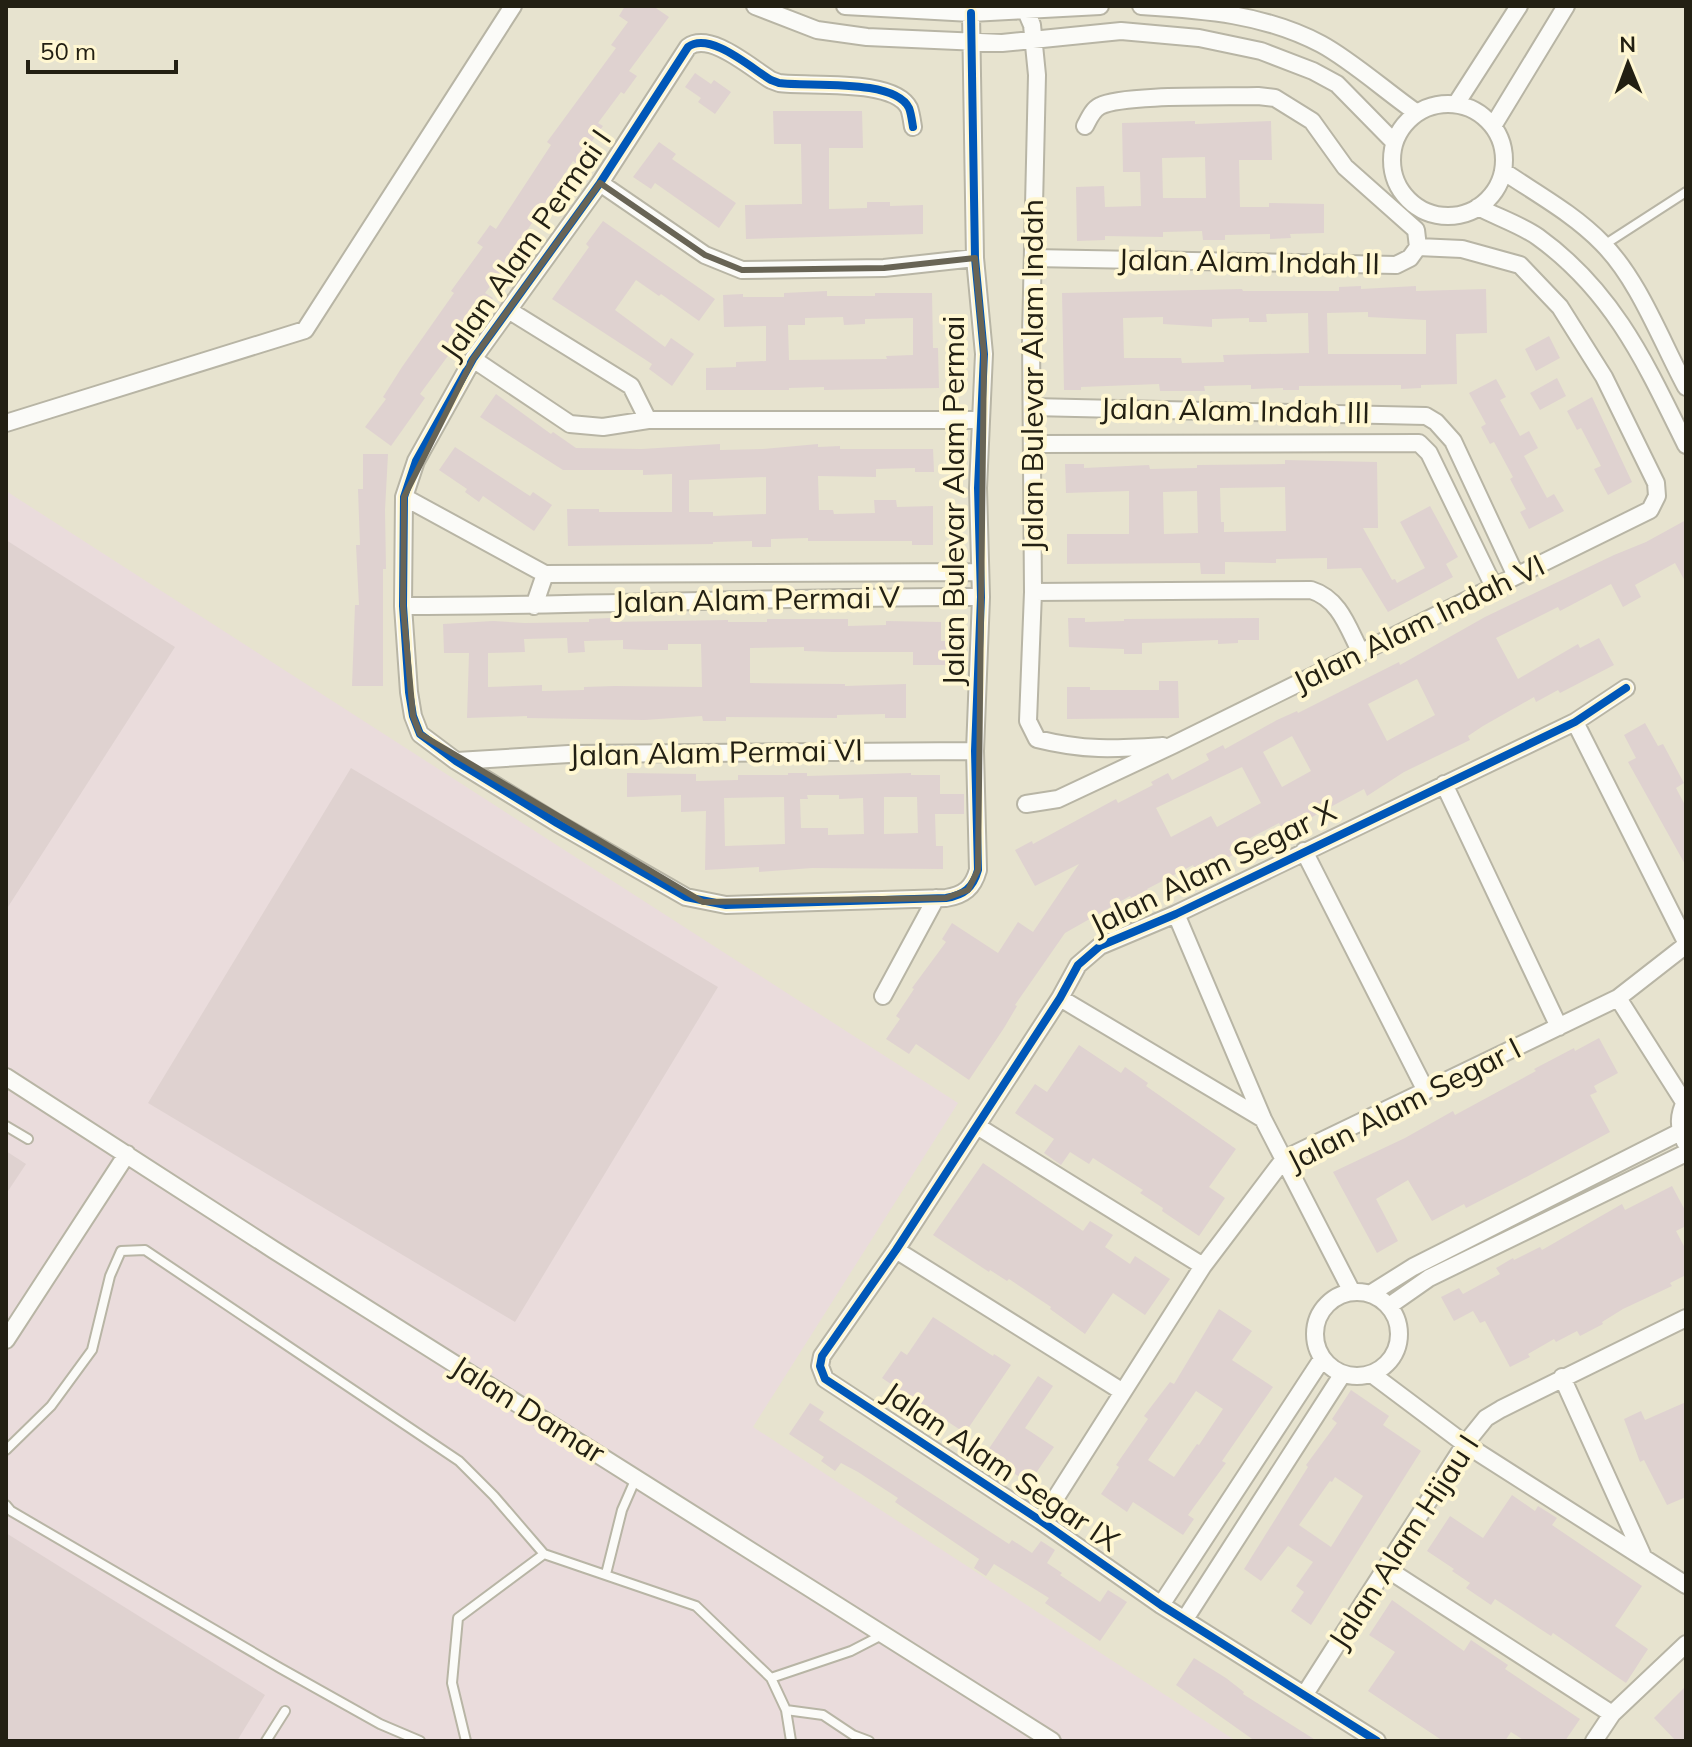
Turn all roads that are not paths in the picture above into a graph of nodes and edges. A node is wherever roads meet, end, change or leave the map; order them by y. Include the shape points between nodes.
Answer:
1 (513, 6) edge
2 (755, 6) edge
3 (1100, 6) edge
4 (1141, 6) edge
5 (1519, 6) edge
6 (1566, 6) edge
7 (854, 7) edge
8 (1026, 11) junction
9 (971, 13) junction
10 (1034, 39) junction
11 (972, 43) junction
12 (1456, 104) junction
13 (1417, 113) junction
14 (1085, 126) dead end
15 (1493, 126) junction
16 (913, 127) dead end
17 (1394, 142) junction
18 (1503, 171) junction
19 (600, 183) junction
20 (1686, 192) edge
21 (1478, 207) junction
22 (1604, 245) junction
23 (1418, 247) junction
24 (975, 258) junction
25 (1033, 258) junction
26 (510, 311) junction
27 (473, 359) junction
28 (1686, 387) edge
29 (1032, 407) junction
30 (648, 420) junction
31 (981, 420) junction
32 (1436, 422) junction
33 (6, 423) edge
34 (1419, 443) junction
35 (1034, 444) junction
36 (1686, 445) edge
37 (1657, 496) joint
38 (404, 497) junction
39 (980, 572) junction
40 (545, 574) junction
41 (1516, 576) junction
42 (1494, 587) junction
43 (1033, 592) junction
44 (981, 597) junction
45 (403, 606) junction
46 (534, 606) junction
47 (1361, 653) junction
48 (1626, 688) dead end
49 (1575, 722) junction
50 (1037, 739) joint
51 (1173, 745) junction
52 (975, 751) junction
53 (456, 761) junction
54 (1444, 784) junction
55 (1026, 804) dead end
56 (1304, 851) junction
57 (968, 890) joint
58 (936, 898) junction
59 (1176, 914) junction
60 (1686, 944) edge
61 (883, 996) dead end
62 (1060, 998) junction
63 (1618, 998) junction
64 (1559, 1027) junction
65 (6, 1077) edge
66 (1426, 1091) junction
67 (1685, 1101) edge
68 (1263, 1119) junction
69 (6, 1126) edge
70 (977, 1126) junction
71 (1683, 1138) edge
72 (28, 1139) dead end
73 (1686, 1153) edge
74 (127, 1154) junction
75 (1284, 1159) junction
76 (896, 1250) junction
77 (1203, 1266) junction
78 (1352, 1292) junction
79 (1370, 1294) junction
80 (1389, 1306) junction
81 (1686, 1318) edge
82 (6, 1340) edge
83 (1322, 1359) junction
84 (820, 1366) joint
85 (1342, 1375) junction
86 (1373, 1375) junction
87 (1562, 1377) junction
88 (1123, 1392) junction
89 (1465, 1444) junction
90 (6, 1450) edge
91 (636, 1478) junction
92 (6, 1505) edge
93 (1041, 1521) junction
94 (544, 1554) junction
95 (1643, 1556) junction
96 (1387, 1569) junction
97 (606, 1574) junction
98 (1686, 1585) edge
99 (1161, 1605) junction
100 (1185, 1619) junction
101 (883, 1634) junction
102 (1686, 1644) edge
103 (771, 1678) junction
104 (1305, 1694) junction
105 (786, 1710) junction
106 (285, 1711) dead end
107 (1612, 1714) junction
108 (266, 1741) edge
109 (420, 1741) edge
110 (466, 1741) edge
111 (791, 1741) edge
112 (869, 1741) edge
113 (1052, 1741) edge
114 (1377, 1741) edge
115 (1594, 1741) edge

1 - 33 street via 305,330
2 - 11 street via 817,30
3 - 8 street
4 - 13 street via 1264,20 1323,45
5 - 12 street
6 - 15 street
7 - 9 street
8 - 9 street
8 - 10 street, Jalan Bulevar Alam Indah
9 - 11 street, Jalan Bulevar Alam Permai
10 - 11 street
10 - 17 street via 1121,31 1199,38 1261,51 1337,84
10 - 25 street, Jalan Bulevar Alam Indah
11 - 24 street, Jalan Bulevar Alam Permai
12 - 13 street
12 - 15 street
13 - 17 street
14 - 23 street via 1101,105 1130,100 1275,98 1312,121 1345,167 1416,230
15 - 18 street via 1504,155
16 - 19 street, Jalan Alam Permai I via 908,106 884,91 779,83 718,47 696,41
17 - 21 street via 1394,176 1413,204 1445,216
18 - 21 street
18 - 22 street
19 - 24 street via 705,255 742,270 884,268
19 - 26 street, Jalan Alam Permai I
20 - 22 lane
21 - 36 street via 1537,236 1604,298 1642,354
22 - 28 street via 1627,274
23 - 25 street, Jalan Alam Indah II via 1396,265
23 - 37 street, Jalan Alam Indah II via 1462,249 1520,265 1530,275 1560,307 1604,377 1656,483
24 - 31 street, Jalan Bulevar Alam Permai via 984,354
25 - 29 street, Jalan Bulevar Alam Indah
26 - 27 street, Jalan Alam Permai I
26 - 30 street via 631,386
27 - 30 street via 570,424 603,427
27 - 38 street, Jalan Alam Permai I via 416,461
29 - 32 street, Jalan Alam Indah III via 1415,415
29 - 35 street, Jalan Bulevar Alam Indah
30 - 31 street
31 - 39 street, Jalan Bulevar Alam Permai
32 - 34 street
32 - 41 street via 1453,441
34 - 35 street, Jalan Alam Indah III
34 - 42 street via 1429,453
35 - 43 street, Jalan Bulevar Alam Indah
37 - 41 street, Jalan Alam Indah VI via 1650,510
38 - 40 street, Jalan Alam Permai V
38 - 45 street, Jalan Alam Permai I
39 - 40 street, Jalan Alam Permai V
39 - 44 street, Jalan Bulevar Alam Permai
40 - 46 street
41 - 42 street, Jalan Alam Indah VI
42 - 47 street, Jalan Alam Indah VI
43 - 47 street via 1311,590 1336,605
43 - 50 street, Jalan Bulevar Alam Indah via 1028,721
44 - 46 street, Jalan Alam Permai V
44 - 52 street, Jalan Bulevar Alam Permai
45 - 46 street, Jalan Alam Permai V
45 - 53 street, Jalan Alam Permai I via 413,716 420,734
47 - 51 street, Jalan Alam Indah VI
48 - 49 street, Jalan Alam Segar X
49 - 54 street, Jalan Alam Segar X
49 - 60 street
50 - 51 street, Jalan Alam Indah VI via 1105,750
51 - 55 street, Jalan Alam Indah VI via 1058,799
52 - 53 street, Jalan Alam Permai VI via 569,754
52 - 57 street, Jalan Bulevar Alam Permai via 978,870
53 - 58 street, Jalan Alam Permai I via 686,897 703,902
54 - 56 street, Jalan Alam Segar X
54 - 64 street
56 - 59 street, Jalan Alam Segar X
56 - 66 street
57 - 58 street, Jalan Alam Permai I
58 - 61 street
59 - 62 street, Jalan Alam Segar X via 1100,946 1078,965
59 - 68 street
60 - 63 street, Jalan Alam Segar I
62 - 68 street
62 - 70 street, Jalan Alam Segar X
63 - 64 street, Jalan Alam Segar I
63 - 67 street
64 - 66 street, Jalan Alam Segar I
65 - 74 street, Jalan Damar
66 - 75 street, Jalan Alam Segar I
67 - 71 street via 1679,1117
68 - 75 street
69 - 72 lane
70 - 76 street, Jalan Alam Segar X
70 - 77 street
71 - 79 street via 1413,1267
73 - 80 street via 1429,1278
74 - 82 street
74 - 91 street, Jalan Damar
75 - 77 street, Jalan Alam Segar I
75 - 78 street
76 - 84 street, Jalan Alam Segar X
76 - 88 street
77 - 88 street, Jalan Alam Segar I
78 - 79 street
78 - 83 street via 1322,1310 1315,1343
79 - 80 street
80 - 86 street via 1398,1320 1397,1352
81 - 87 street, Jalan Alam Hijau I
83 - 85 street
83 - 99 street
84 - 93 street, Jalan Alam Segar IX via 825,1379
85 - 86 street
85 - 100 street
86 - 89 street
87 - 89 street, Jalan Alam Hijau I via 1486,1418
87 - 95 street
88 - 93 street, Jalan Alam Segar I
89 - 95 street
89 - 96 street, Jalan Alam Hijau I
90 - 94 lane via 51,1406 92,1350 121,1251 145,1250 459,1461
91 - 97 lane
91 - 101 street, Jalan Damar
92 - 109 lane via 280,1668
93 - 99 street, Jalan Alam Segar IX
94 - 97 lane
94 - 110 lane via 458,1618 452,1683
95 - 98 street
96 - 104 street, Jalan Alam Hijau I
96 - 107 street
97 - 103 lane via 696,1606
99 - 100 street, Jalan Alam Segar IX
100 - 104 street, Jalan Alam Segar IX
101 - 103 lane via 851,1651
101 - 113 street, Jalan Damar
102 - 107 street
103 - 105 lane
104 - 114 street, Jalan Alam Segar IX
105 - 111 lane
105 - 112 lane via 823,1715
106 - 108 lane
107 - 115 street

